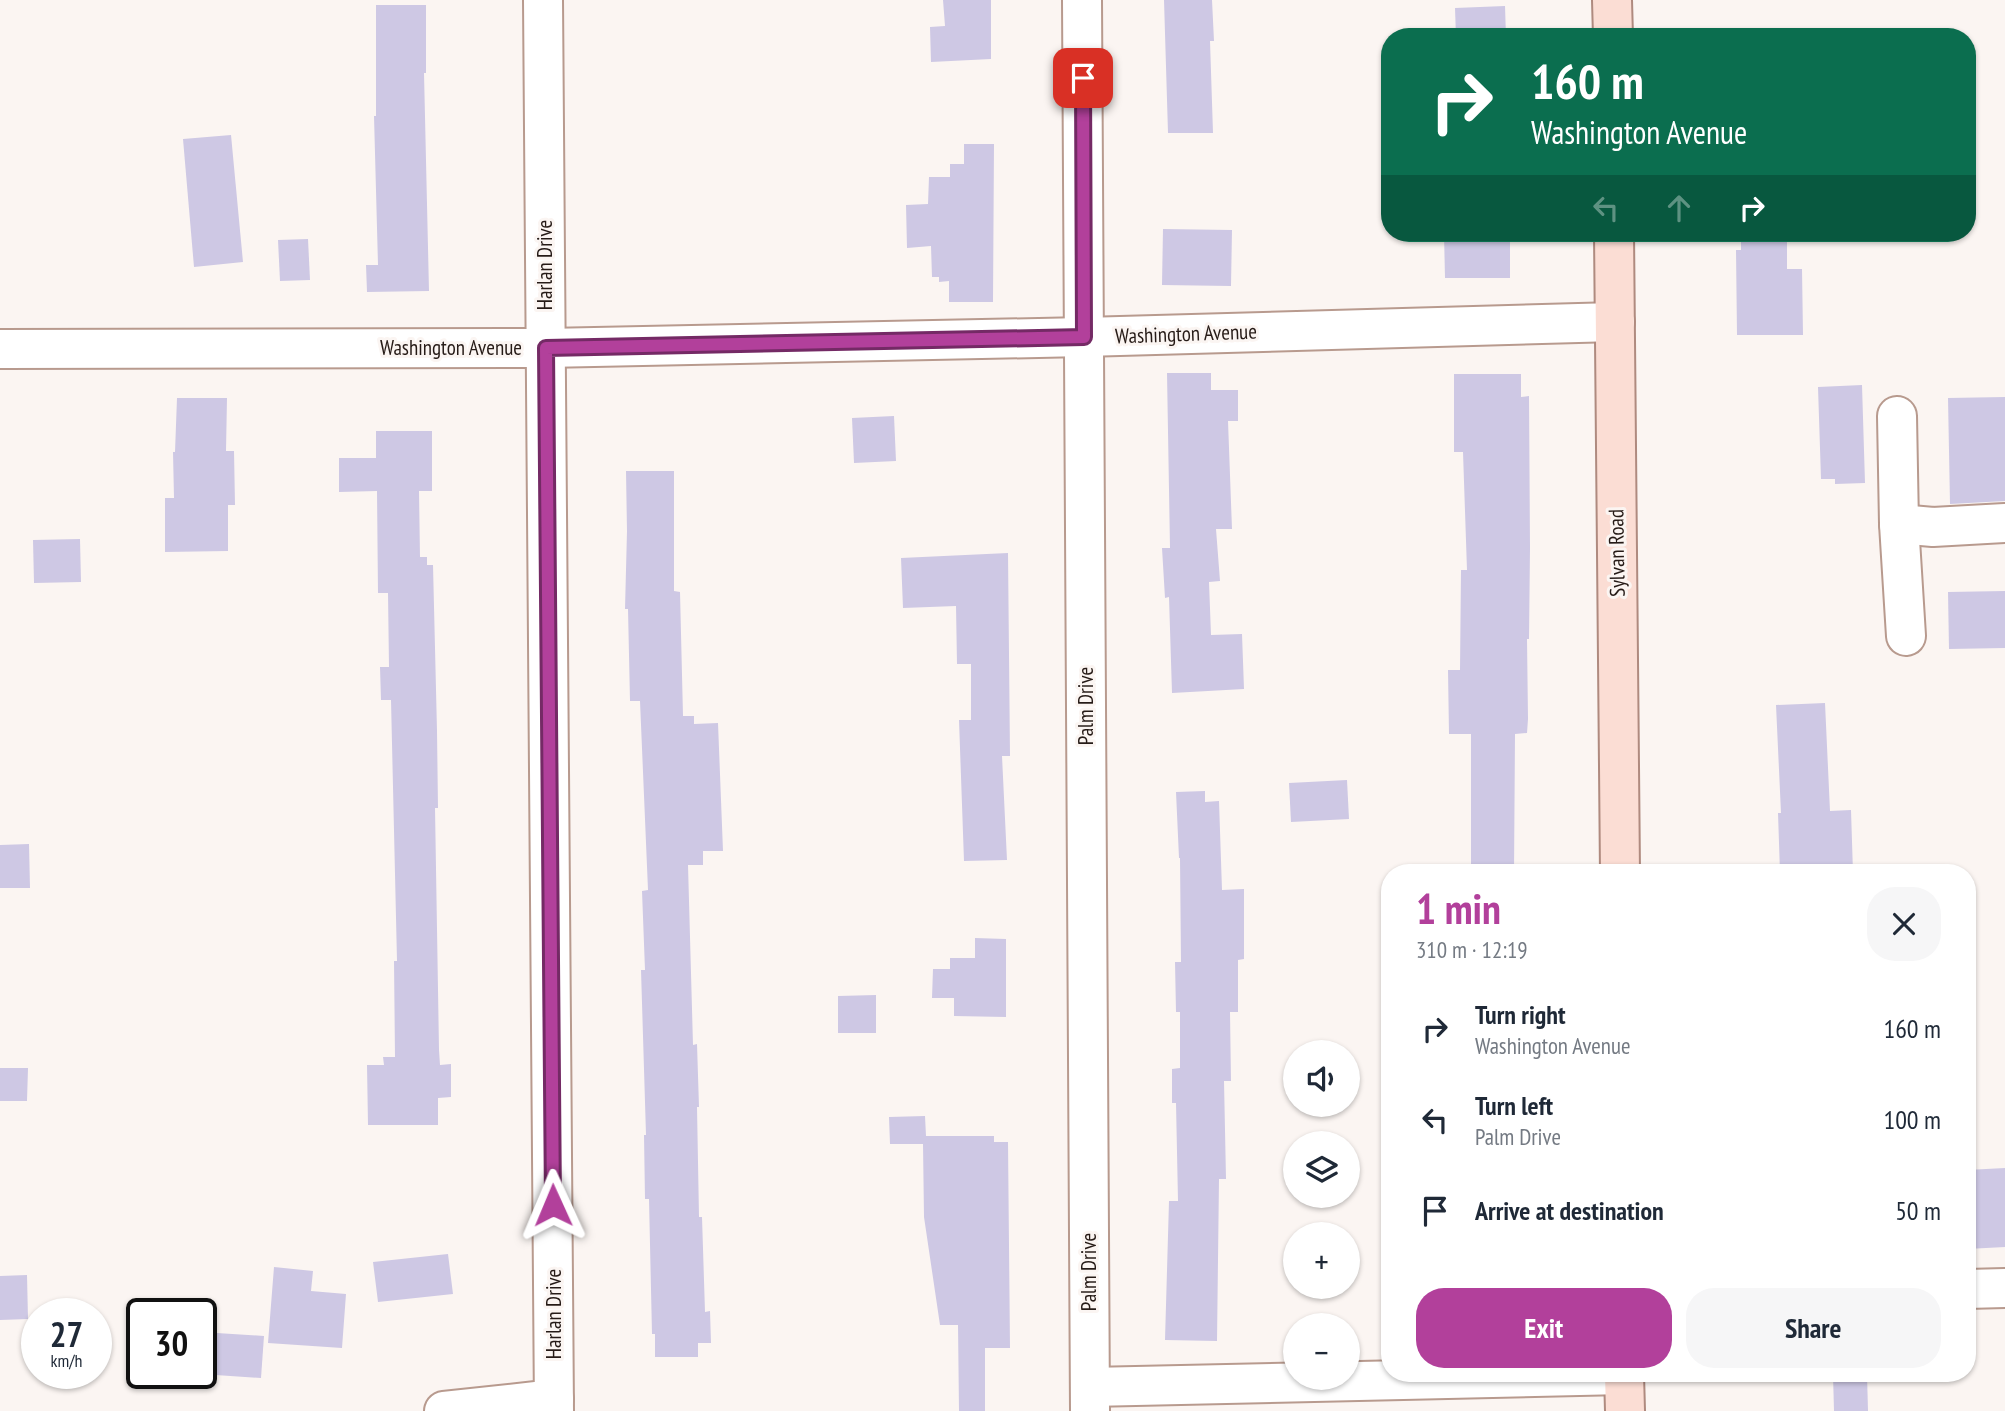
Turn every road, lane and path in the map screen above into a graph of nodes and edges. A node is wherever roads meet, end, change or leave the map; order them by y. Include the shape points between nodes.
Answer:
1 (543, 0) edge
2 (1082, 0) edge
3 (1612, 0) edge
4 (1613, 28) edge
5 (1614, 242) edge
6 (1615, 322) junction
7 (1084, 337) junction
8 (546, 348) junction
9 (0, 349) edge
10 (1897, 416) dead end
11 (2005, 523) edge
12 (1899, 524) junction
13 (1906, 636) dead end
14 (1620, 864) edge
15 (2005, 1288) edge
16 (1976, 1289) edge
17 (1625, 1387) edge
18 (1090, 1399) edge
19 (554, 1405) edge
20 (444, 1411) edge

1 - 8 street, Harlan Drive
2 - 7 street, Palm Drive
3 - 4 main road
5 - 6 main road, Sylvan Road
6 - 7 street, Washington Avenue
6 - 14 main road, Sylvan Road
7 - 8 street, Washington Avenue
7 - 18 street, Palm Drive
8 - 9 street, Washington Avenue
8 - 19 street, Harlan Drive
10 - 12 street
11 - 12 street
12 - 13 street
15 - 16 street
17 - 18 street
19 - 20 street

